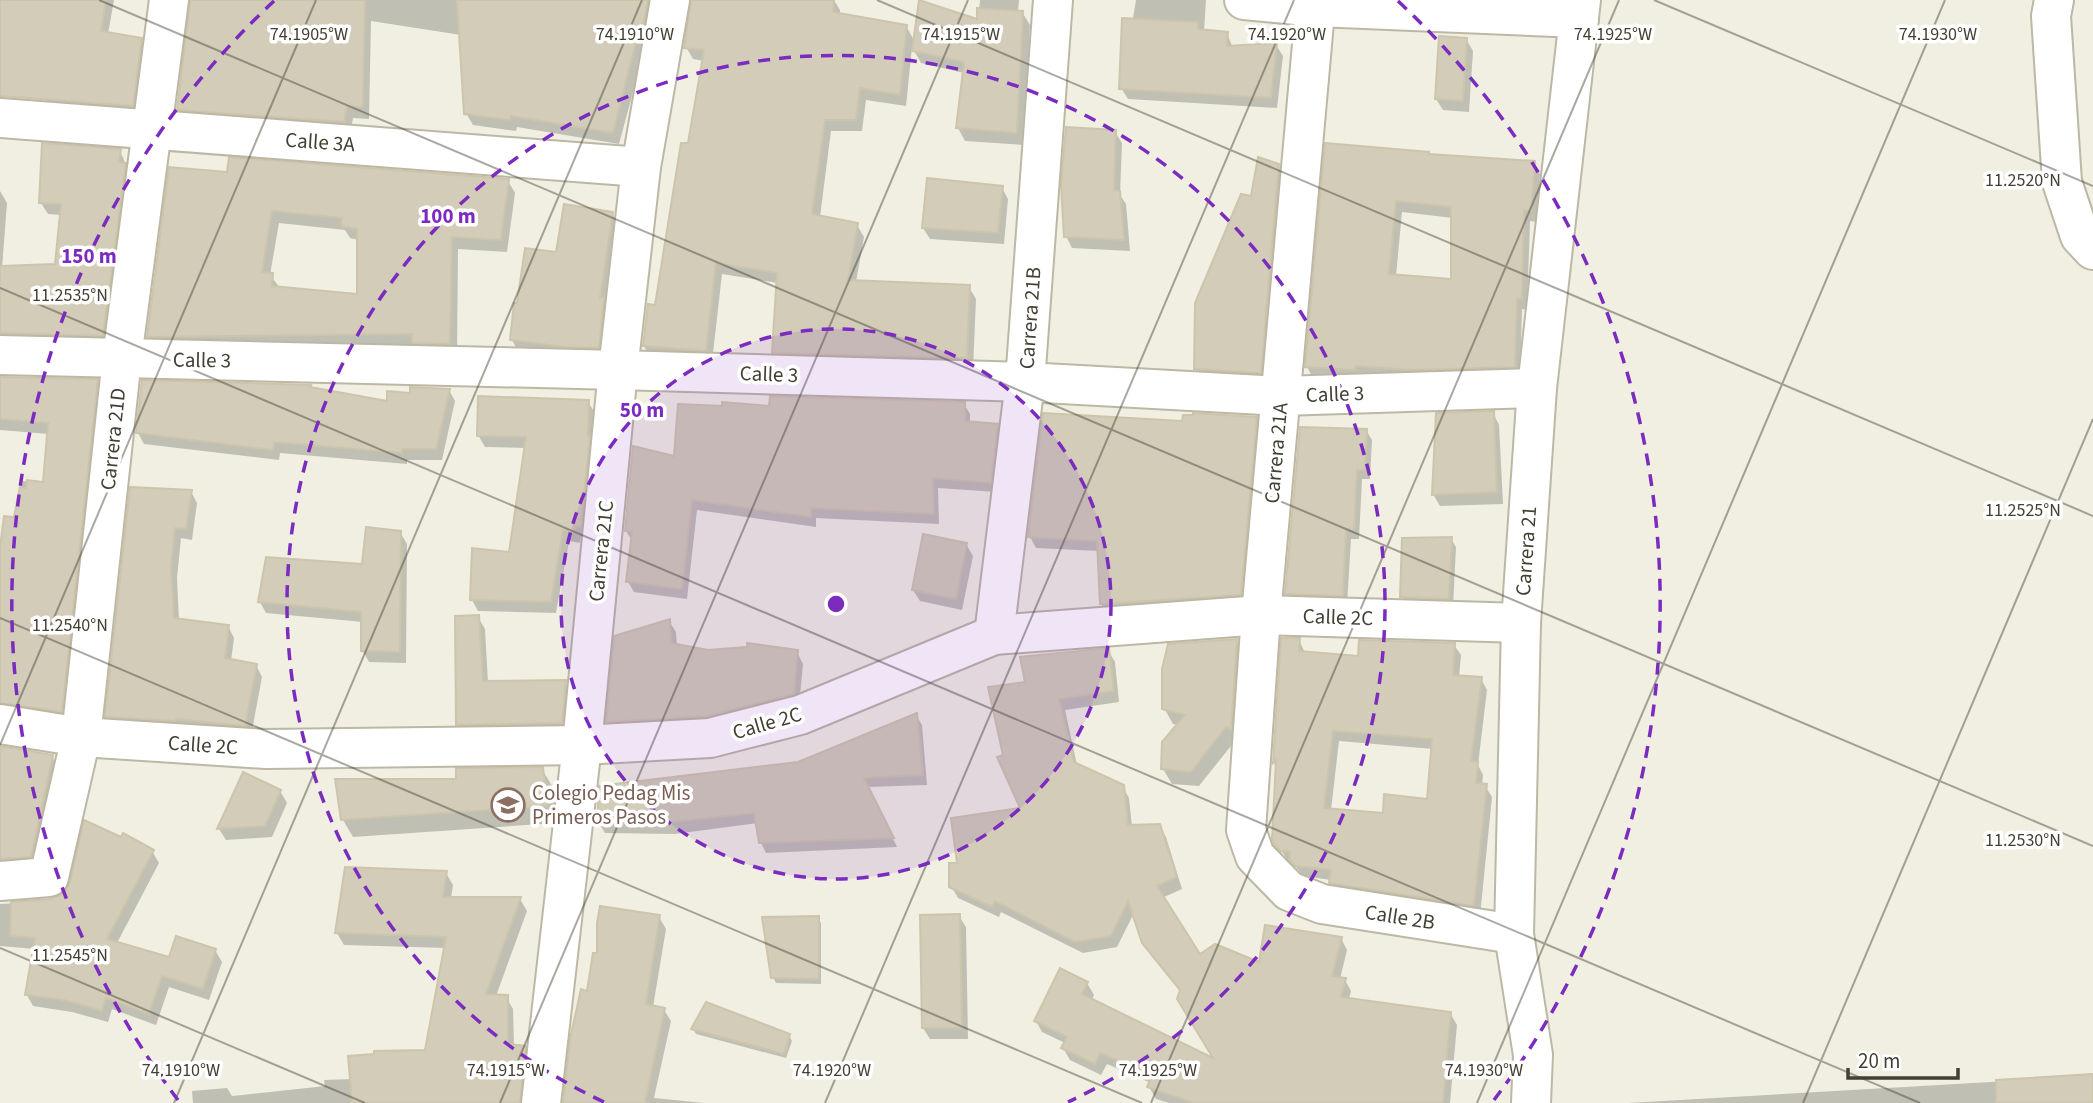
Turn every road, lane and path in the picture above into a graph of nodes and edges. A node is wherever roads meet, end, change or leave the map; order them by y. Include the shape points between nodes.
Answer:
1 (169, 0) edge
2 (670, 0) edge
3 (1052, 0) edge
4 (1244, 0) edge
5 (2054, 0) edge
6 (1316, 4) edge
7 (1580, 9) edge
8 (0, 118) edge
9 (152, 129) junction
10 (641, 167) junction
11 (2093, 250) edge
12 (0, 355) edge
13 (122, 358) junction
14 (618, 369) junction
15 (1025, 383) junction
16 (1537, 388) junction
17 (1281, 396) junction
18 (1261, 615) junction
19 (1521, 623) junction
20 (994, 635) junction
21 (0, 724) edge
22 (81, 737) junction
23 (582, 745) junction
24 (0, 881) edge
25 (1289, 891) joint
26 (1514, 934) junction
27 (541, 1103) edge
28 (1531, 1103) edge

1 - 9 street, Carrera 21D
2 - 10 street, Carrera 21C
3 - 15 street, Carrera 21B
4 - 6 street
5 - 11 street via 2051,16 2062,182 2080,236
6 - 7 street
6 - 17 street, Carrera 21A
7 - 16 street, Carrera 21
8 - 9 street, Calle 3A
9 - 10 street, Calle 3A
9 - 13 street, Carrera 21D
10 - 14 street, Carrera 21C
12 - 13 street, Calle 3
13 - 14 street, Calle 3
13 - 22 street, Carrera 21D
14 - 15 street, Calle 3
14 - 23 street, Carrera 21C
15 - 17 street, Calle 3
15 - 20 street, Carrera 21B
16 - 17 street, Calle 3
16 - 19 street, Carrera 21
17 - 18 street, Carrera 21A
18 - 19 street, Calle 2C
18 - 20 street, Calle 2C
18 - 25 street, Carrera 21A via 1246,830 1255,856
19 - 26 street, Carrera 21
20 - 23 street, Calle 2C via 788,718 710,738
21 - 22 street, Calle 2C
22 - 23 street, Calle 2C via 266,749
22 - 24 street, Carrera 21D via 49,877
23 - 27 street, Carrera 21C
25 - 26 street, Calle 2B via 1322,904
26 - 28 street, Carrera 21 via 1533,1055

